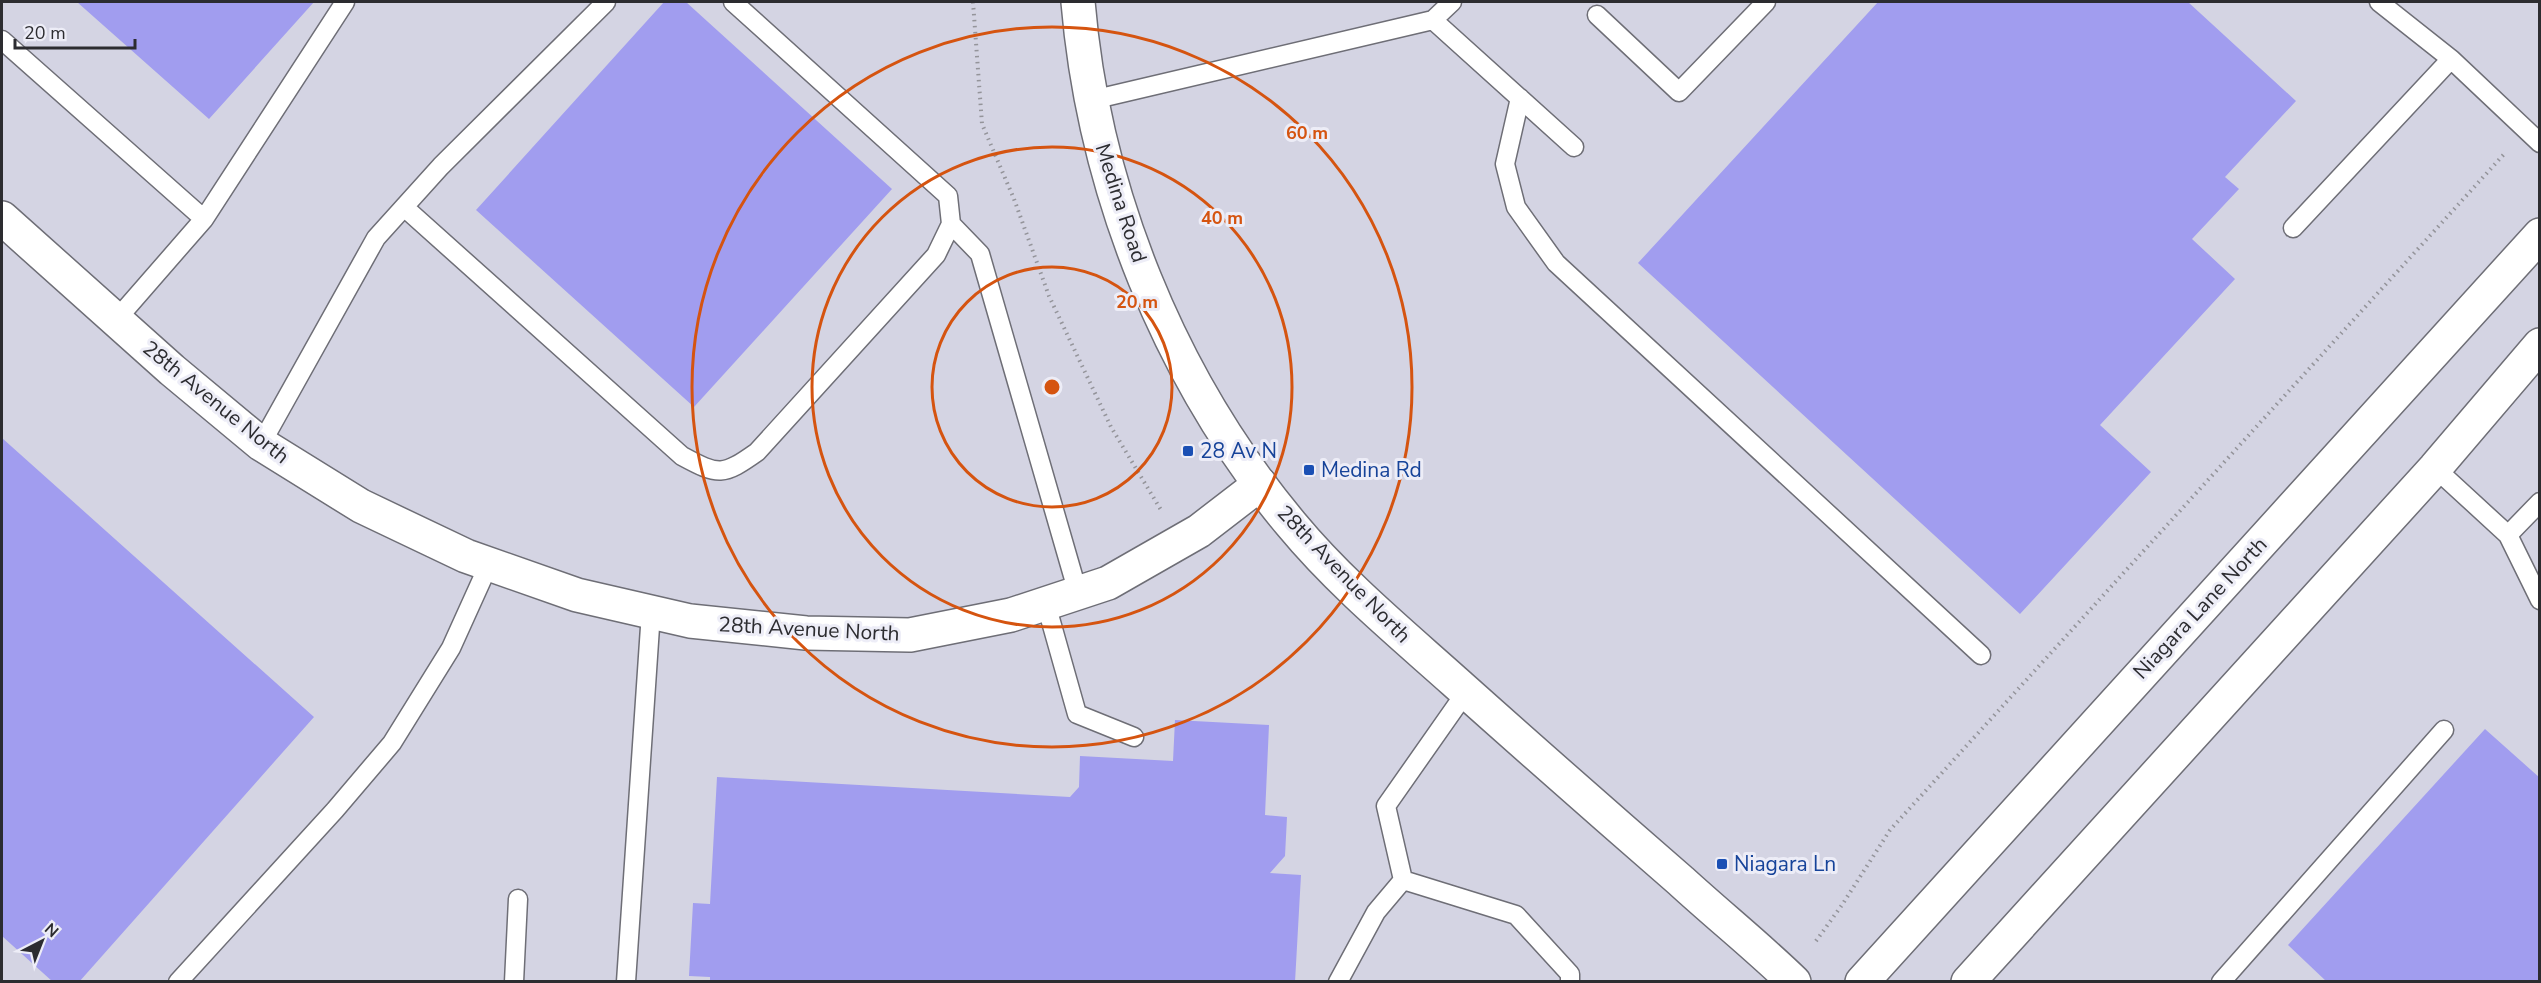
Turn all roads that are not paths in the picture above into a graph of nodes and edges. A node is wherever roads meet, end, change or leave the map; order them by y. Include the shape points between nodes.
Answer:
1 (345, 2) edge
2 (606, 2) edge
3 (733, 2) edge
4 (1078, 2) edge
5 (1452, 2) edge
6 (1766, 2) edge
7 (2379, 2) edge
8 (1597, 15) dead end
9 (1433, 20) junction
10 (2, 40) edge
11 (2451, 59) junction
12 (1520, 98) junction
13 (1092, 100) junction
14 (2533, 137) edge
15 (1574, 147) dead end
16 (404, 207) junction
17 (2, 218) edge
18 (204, 219) junction
19 (951, 224) junction
20 (2293, 228) dead end
21 (2540, 235) edge
22 (116, 320) junction
23 (2540, 345) edge
24 (261, 444) junction
25 (2435, 468) junction
26 (1260, 484) junction
27 (2540, 502) edge
28 (2508, 535) junction
29 (489, 564) junction
30 (1078, 593) junction
31 (2540, 600) edge
32 (1046, 604) junction
33 (651, 612) junction
34 (1981, 655) dead end
35 (1466, 692) junction
36 (2444, 730) dead end
37 (1134, 737) dead end
38 (1402, 880) junction
39 (519, 899) dead end
40 (178, 981) edge
41 (514, 981) edge
42 (626, 981) edge
43 (1338, 981) edge
44 (1570, 981) edge
45 (1794, 981) edge
46 (1862, 981) edge
47 (1968, 981) edge
48 (2221, 981) edge

1 - 18 lane
2 - 16 lane
3 - 19 lane via 948,196
4 - 13 street, Medina Road
5 - 9 lane
6 - 8 lane via 1679,92
7 - 11 lane
9 - 12 lane
9 - 13 lane
10 - 18 lane
11 - 14 lane
11 - 20 lane
12 - 15 lane
12 - 34 lane via 1505,164 1516,207 1556,262
13 - 26 street, Medina Road via 1127,233 1169,336 1226,436
16 - 19 lane via 682,456 710,471 734,468 757,452 936,255
16 - 24 lane via 376,238
17 - 22 street, 28th Avenue North
18 - 22 lane
19 - 30 lane via 980,254
21 - 46 street, Niagara Lane North
22 - 24 street, 28th Avenue North
23 - 25 street
24 - 29 street, 28th Avenue North via 361,506
25 - 28 lane
25 - 47 street
26 - 30 street, 28th Avenue North via 1199,531 1108,583
26 - 35 street, 28th Avenue North via 1291,525 1369,606
27 - 28 lane
28 - 31 lane
29 - 33 street, 28th Avenue North via 577,595
29 - 40 lane via 451,648 392,743
30 - 32 street, 28th Avenue North
32 - 33 street, 28th Avenue North via 910,635 806,633 690,621
32 - 37 lane via 1077,714
33 - 42 lane
35 - 38 lane via 1386,806
35 - 45 street, 28th Avenue North
36 - 48 lane
38 - 43 lane via 1376,912
38 - 44 lane via 1516,915 1570,974
39 - 41 lane

